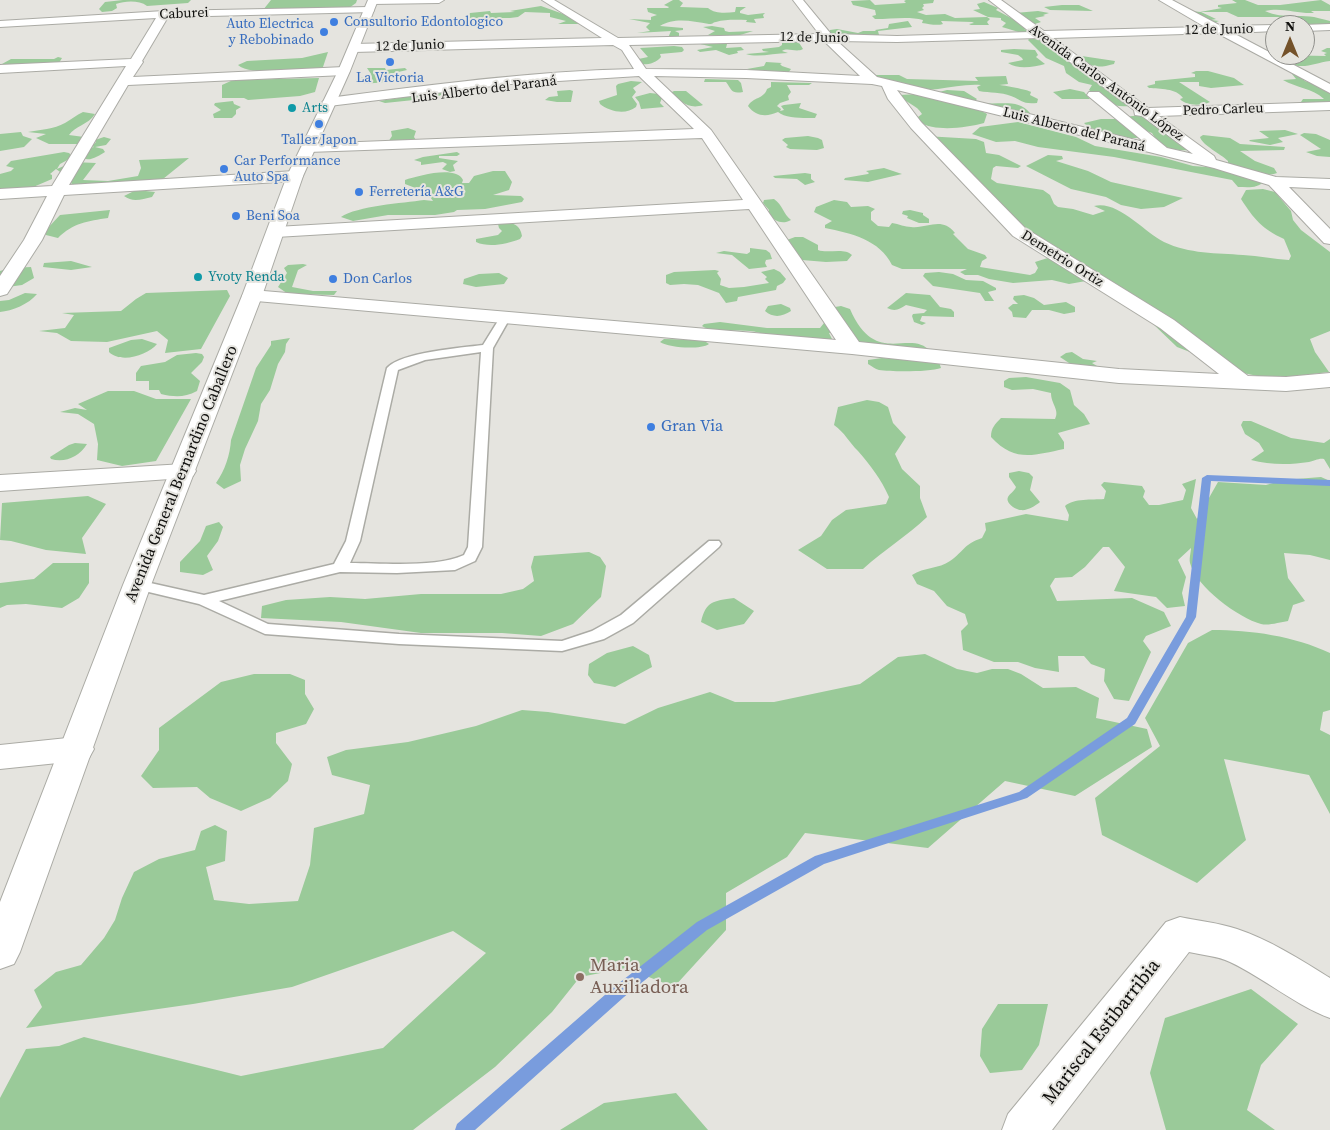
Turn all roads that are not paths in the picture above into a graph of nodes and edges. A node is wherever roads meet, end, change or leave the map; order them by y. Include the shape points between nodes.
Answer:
1 (266, 0) edge
2 (439, 0) edge
3 (547, 0) edge
4 (798, 0) edge
5 (994, 0) edge
6 (1164, 0) edge
7 (372, 4) edge
8 (258, 11) junction
9 (164, 14) junction
10 (1002, 23) dead end
11 (0, 24) edge
12 (1330, 27) edge
13 (1265, 28) edge
14 (1315, 28) edge
15 (1218, 30) junction
16 (1016, 34) junction
17 (1040, 34) junction
18 (827, 37) junction
19 (616, 41) junction
20 (1032, 47) dead end
21 (354, 48) junction
22 (137, 62) junction
23 (0, 69) edge
24 (344, 71) junction
25 (643, 73) junction
26 (876, 80) junction
27 (125, 81) junction
28 (1330, 88) edge
29 (1085, 89) dead end
30 (327, 105) junction
31 (1330, 106) edge
32 (1147, 112) junction
33 (1116, 113) junction
34 (706, 133) junction
35 (308, 148) junction
36 (1166, 152) junction
37 (1218, 165) junction
38 (295, 176) junction
39 (1330, 184) edge
40 (1280, 187) junction
41 (58, 190) junction
42 (0, 194) edge
43 (1330, 194) edge
44 (756, 204) junction
45 (276, 232) junction
46 (1330, 239) edge
47 (0, 290) edge
48 (252, 296) junction
49 (505, 318) junction
50 (487, 348) junction
51 (852, 348) junction
52 (1330, 380) edge
53 (1243, 382) junction
54 (184, 471) junction
55 (0, 483) edge
56 (714, 544) dead end
57 (340, 567) junction
58 (138, 585) junction
59 (204, 600) junction
60 (77, 749) junction
61 (0, 757) edge
62 (0, 952) edge
63 (1330, 1000) edge
64 (1024, 1130) edge

1 - 8 street
2 - 7 street, Caburei
3 - 19 street
4 - 18 street, Demetrio Ortiz
5 - 17 street, Avenida Carlos António López
6 - 15 street
7 - 8 street, Caburei
7 - 21 street, Avenida General Bernardino Caballero
8 - 9 street, Caburei
9 - 11 street, Caburei
9 - 22 street
10 - 16 street, Avenida Carlos António López
12 - 14 street
13 - 15 street, 12 de Junio
15 - 17 street, 12 de Junio
15 - 28 street
16 - 17 street, 12 de Junio
16 - 18 street, 12 de Junio via 897,39
16 - 20 street, Avenida Carlos António López
17 - 32 street, Avenida Carlos António López
18 - 19 street, 12 de Junio
18 - 26 street, Demetrio Ortiz
19 - 21 street, 12 de Junio
19 - 25 street via 626,48
21 - 24 street, Avenida General Bernardino Caballero
22 - 23 street
22 - 27 street
24 - 27 street
24 - 30 street, Avenida General Bernardino Caballero
25 - 26 street, Luis Alberto del Paraná
25 - 30 street, Luis Alberto del Paraná via 624,77 495,84
25 - 34 street
26 - 36 street, Luis Alberto del Paraná
26 - 53 street, Demetrio Ortiz via 1019,232 1167,324
27 - 41 street
29 - 33 street, Avenida Carlos António López
30 - 35 street, Avenida General Bernardino Caballero
31 - 32 street, Pedro Carleu
32 - 33 street, Pedro Carleu
32 - 37 street, Avenida Carlos António López
33 - 36 street, Avenida Carlos António López
34 - 35 street
34 - 44 street
35 - 38 street, Avenida General Bernardino Caballero
36 - 37 street, Luis Alberto del Paraná
37 - 40 street, Luis Alberto del Paraná
38 - 41 street
38 - 45 street, Avenida General Bernardino Caballero
39 - 40 street, Luis Alberto del Paraná
40 - 43 street, Luis Alberto del Paraná
40 - 46 street
41 - 42 street
41 - 47 street via 33,240
44 - 45 street
44 - 51 street
45 - 48 street, Avenida General Bernardino Caballero
48 - 49 street
48 - 54 street, Avenida General Bernardino Caballero
49 - 50 lane
49 - 51 street
50 - 57 lane via 415,360 393,368 353,540
50 - 57 lane via 475,547 470,558 455,565
51 - 53 street via 1119,376
52 - 53 street via 1286,384
54 - 55 street
54 - 58 street, Avenida General Bernardino Caballero
56 - 59 lane via 627,619 598,635 562,646 265,629
57 - 59 lane
58 - 59 lane
58 - 60 street, Avenida General Bernardino Caballero
60 - 61 street
60 - 62 street, Avenida General Bernardino Caballero
63 - 64 street, Mariscal Estibarribia via 1235,945 1180,934

